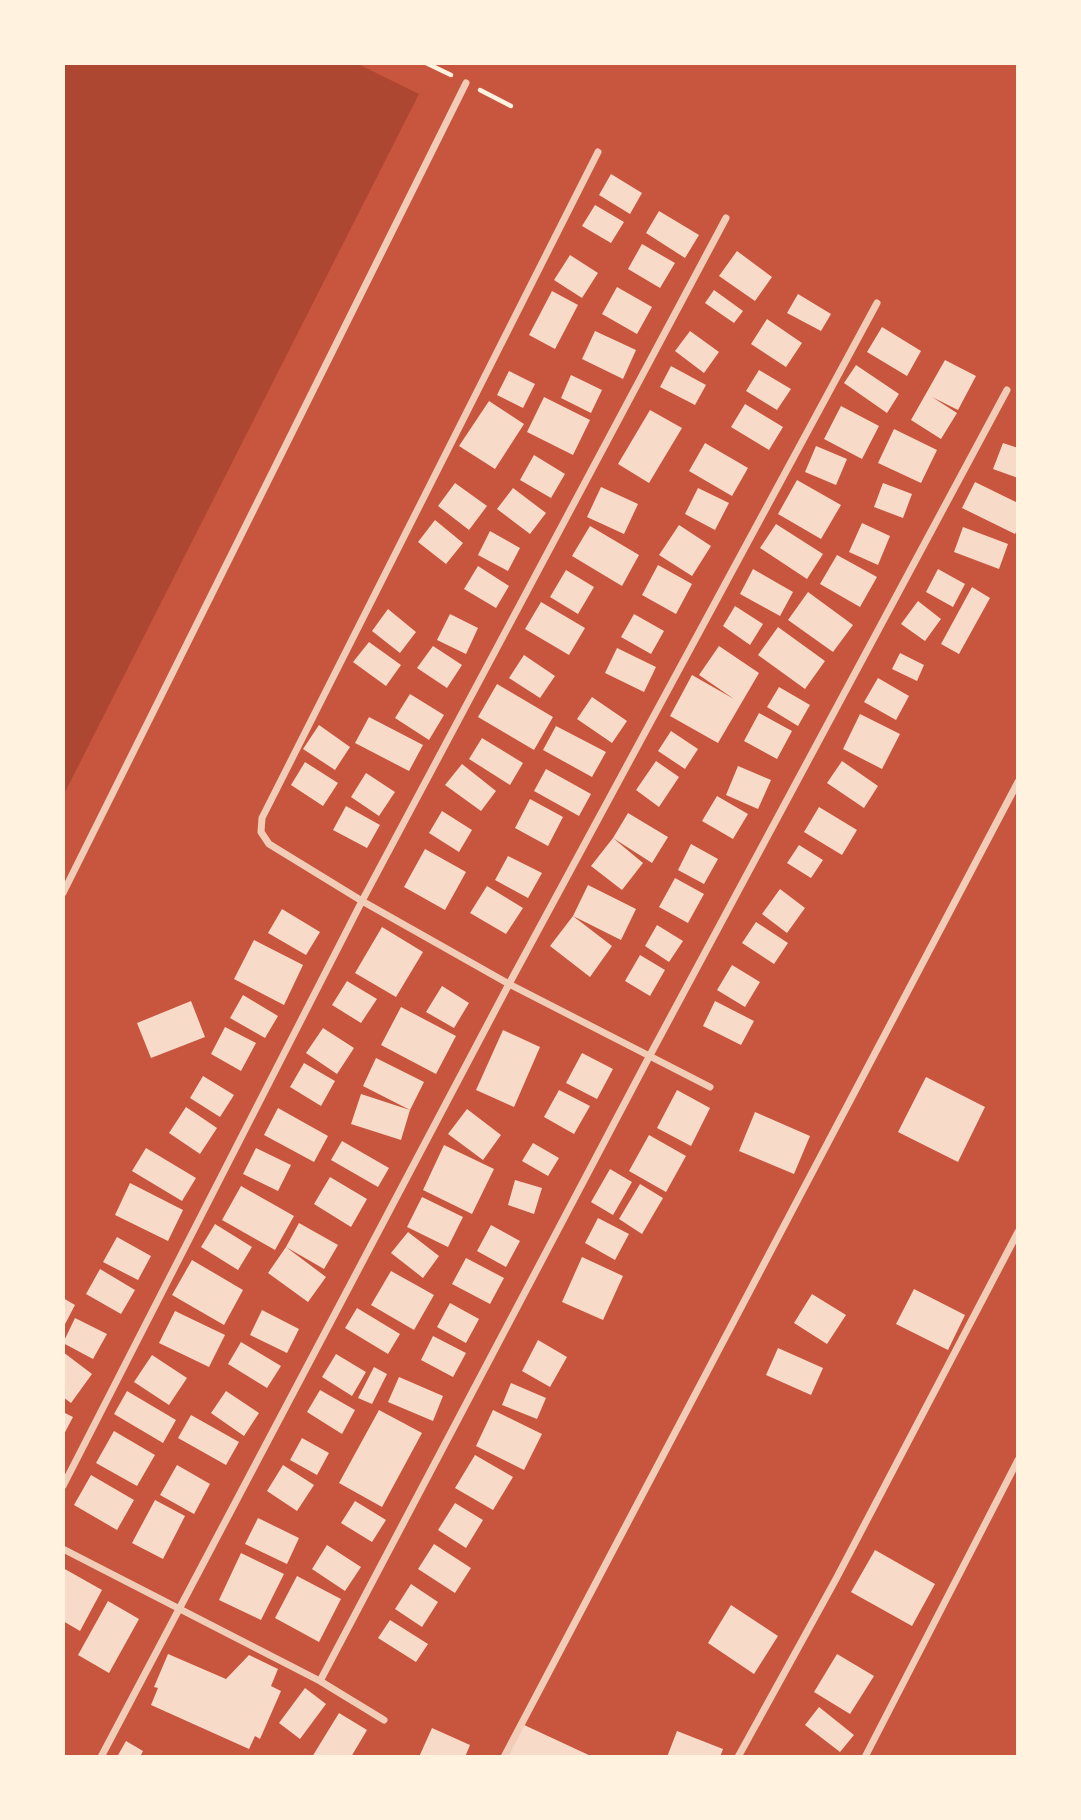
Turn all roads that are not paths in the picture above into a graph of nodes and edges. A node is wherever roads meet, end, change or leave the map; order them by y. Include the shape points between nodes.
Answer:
1 (466, 83) dead end
2 (598, 152) dead end
3 (726, 218) dead end
4 (877, 303) dead end
5 (1007, 390) dead end
6 (1018, 782) edge
7 (63, 893) edge
8 (362, 901) junction
9 (509, 984) junction
10 (649, 1057) junction
11 (710, 1087) dead end
12 (1018, 1232) edge
13 (1018, 1460) edge
14 (63, 1486) edge
15 (63, 1549) edge
16 (180, 1610) junction
17 (320, 1681) junction
18 (384, 1720) dead end
19 (101, 1757) edge
20 (504, 1757) edge
21 (738, 1757) edge
22 (865, 1757) edge

1 - 7 street
2 - 8 street via 262,818 261,832 269,844
3 - 8 street
4 - 9 street
5 - 10 street
6 - 20 street
8 - 9 street
8 - 14 street
9 - 10 street
9 - 16 street
10 - 11 street
10 - 17 street
12 - 21 street
13 - 22 street
15 - 16 street
16 - 17 street
16 - 19 street
17 - 18 street

